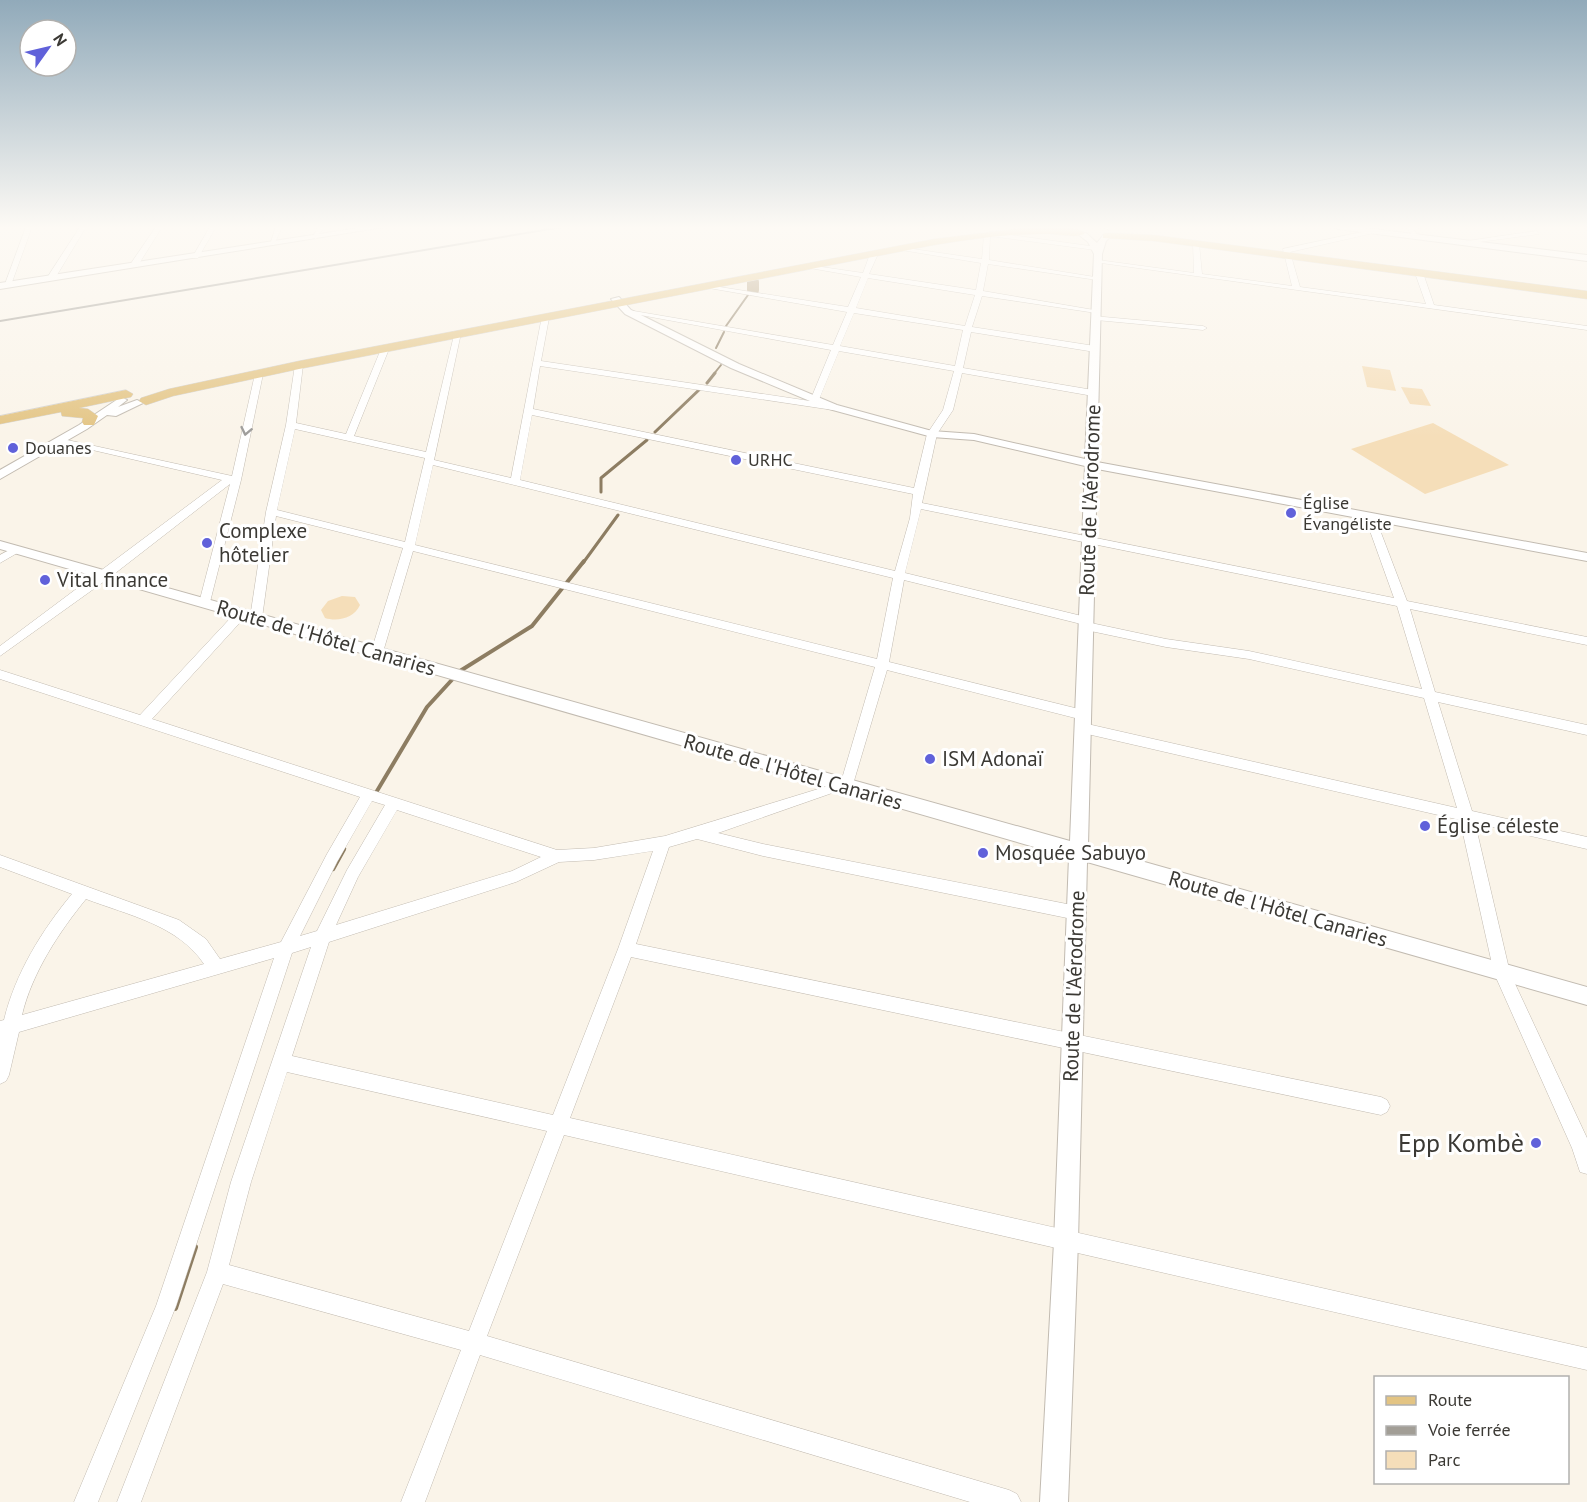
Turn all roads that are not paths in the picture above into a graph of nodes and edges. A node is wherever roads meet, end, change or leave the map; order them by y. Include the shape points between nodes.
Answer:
1 (659, 297) edge
2 (659, 297) edge
3 (770, 297) edge
4 (856, 297) edge
5 (978, 297) edge
6 (1001, 297) edge
7 (1096, 297) edge
8 (1357, 297) edge
9 (1428, 297) edge
10 (622, 305) junction
11 (1431, 307) junction
12 (850, 310) junction
13 (1096, 315) junction
14 (545, 318) junction
15 (968, 328) junction
16 (1203, 328) dead end
17 (1587, 328) edge
18 (459, 335) junction
19 (834, 348) junction
20 (385, 349) junction
21 (1095, 349) junction
22 (537, 363) junction
23 (299, 365) junction
24 (959, 369) junction
25 (259, 374) junction
26 (1094, 393) junction
27 (132, 399) junction
28 (814, 400) junction
29 (833, 407) junction
30 (528, 411) junction
31 (67, 413) junction
32 (0, 420) edge
33 (86, 424) junction
34 (291, 425) junction
35 (0, 426) edge
36 (932, 434) junction
37 (349, 438) junction
38 (61, 440) junction
39 (429, 458) junction
40 (1091, 464) junction
41 (0, 475) edge
42 (233, 479) junction
43 (516, 482) junction
44 (918, 492) junction
45 (918, 505) junction
46 (271, 512) junction
47 (1370, 518) junction
48 (1089, 540) junction
49 (0, 545) edge
50 (409, 546) junction
51 (15, 550) junction
52 (1587, 557) edge
53 (0, 560) edge
54 (105, 575) junction
55 (899, 576) junction
56 (205, 603) junction
57 (1402, 603) junction
58 (241, 614) junction
59 (256, 618) junction
60 (1086, 624) junction
61 (1587, 641) edge
62 (0, 652) edge
63 (377, 652) junction
64 (882, 665) junction
65 (0, 674) edge
66 (1431, 696) junction
67 (142, 721) junction
68 (1083, 721) junction
69 (1587, 730) edge
70 (846, 787) junction
71 (368, 796) junction
72 (393, 803) junction
73 (1466, 815) junction
74 (699, 834) junction
75 (1587, 843) edge
76 (662, 845) junction
77 (1079, 852) junction
78 (557, 856) junction
79 (0, 861) edge
80 (82, 893) junction
81 (1077, 913) junction
82 (323, 936) junction
83 (286, 948) junction
84 (626, 949) junction
85 (215, 966) junction
86 (1502, 973) junction
87 (1587, 996) edge
88 (6, 1027) edge
89 (1073, 1041) junction
90 (282, 1062) junction
91 (0, 1075) edge
92 (1381, 1106) dead end
93 (557, 1126) junction
94 (1584, 1147) edge
95 (1587, 1165) edge
96 (1066, 1242) junction
97 (217, 1272) junction
98 (476, 1343) junction
99 (1587, 1359) edge
100 (86, 1502) edge
101 (129, 1502) edge
102 (413, 1502) edge
103 (1009, 1502) edge
104 (1054, 1502) edge

1 - 10 main road
2 - 10 main road
3 - 12 street
4 - 12 street
5 - 15 street
6 - 13 street
7 - 13 street, Route de l'Aérodrome
8 - 11 street
9 - 11 street
10 - 14 main road
10 - 19 street
10 - 27 main road
10 - 28 street via 735,366
11 - 17 street
12 - 15 street
12 - 19 street
13 - 16 street
13 - 21 street, Route de l'Aérodrome
14 - 18 main road
14 - 22 street
15 - 21 street
15 - 24 street
18 - 20 main road
18 - 39 street
19 - 24 street
19 - 28 street
20 - 23 main road
20 - 37 street
21 - 26 street, Route de l'Aérodrome
22 - 29 street
22 - 30 street
23 - 25 main road
23 - 34 street
24 - 26 street
24 - 36 street via 948,410
25 - 27 main road
25 -> 42 street
26 - 40 street, Route de l'Aérodrome
27 - 31 main road
27 - 32 main road
27 - 33 street
27 - 33 street
28 - 29 street
29 - 36 street
30 - 43 street
30 - 44 street
31 - 33 main road via 86,413 91,416
31 - 35 main road
33 - 38 street
34 - 37 street
34 - 46 street
36 - 40 street via 974,437
36 - 44 street
37 - 39 street
38 - 41 street
38 - 42 street
39 - 43 street
39 - 50 street
40 - 47 street
40 - 48 street, Route de l'Aérodrome
42 - 54 street
42 - 56 street
43 - 55 street
44 - 45 street
45 - 48 street
45 - 55 street
46 - 50 street
46 - 59 street
47 - 52 street
47 - 57 street
48 - 57 street
48 - 60 street, Route de l'Aérodrome
49 - 51 street, Route de l'Hôtel Canaries
50 - 63 street
50 - 64 street
51 - 53 street
51 - 54 street, Route de l'Hôtel Canaries
54 - 56 street, Route de l'Hôtel Canaries
54 - 62 street
55 - 60 street
55 - 64 street
56 - 58 street, Route de l'Hôtel Canaries
57 - 61 street
57 - 66 street
58 - 59 street, Route de l'Hôtel Canaries
58 - 67 street
59 - 63 street, Route de l'Hôtel Canaries
60 - 66 street
60 - 68 street, Route de l'Aérodrome
63 - 70 street, Route de l'Hôtel Canaries
64 - 68 street
64 - 70 street
65 - 67 street
66 - 69 street
66 - 73 street
67 - 71 street
68 - 73 street
68 - 77 street, Route de l'Aérodrome
70 - 74 street via 835,787
70 - 77 street, Route de l'Hôtel Canaries
71 - 72 street
71 - 83 street
72 - 78 street
72 - 82 street via 352,874
73 - 75 street
73 - 86 street
74 - 76 street
74 - 81 street
76 - 78 street via 594,856
76 - 84 street
77 - 81 street, Route de l'Aérodrome
77 - 86 street, Route de l'Hôtel Canaries
78 - 82 street via 516,876
79 - 80 street
80 - 85 street via 173,925 200,944
80 - 88 street via 39,954
81 - 89 street, Route de l'Aérodrome
82 - 83 street
82 - 90 street
83 - 85 street
83 - 100 street via 166,1306
84 - 89 street
84 - 93 street
85 - 88 street
86 - 87 street, Route de l'Hôtel Canaries
86 - 94 street
88 - 91 street
89 - 92 street
89 - 96 street, Route de l'Aérodrome
90 - 93 street
90 - 97 street via 241,1182
93 - 96 street
93 - 98 street
94 - 95 street
96 - 99 street
96 - 104 street, Route de l'Aérodrome
97 - 98 street
97 - 101 street
98 - 102 street
98 - 103 street

